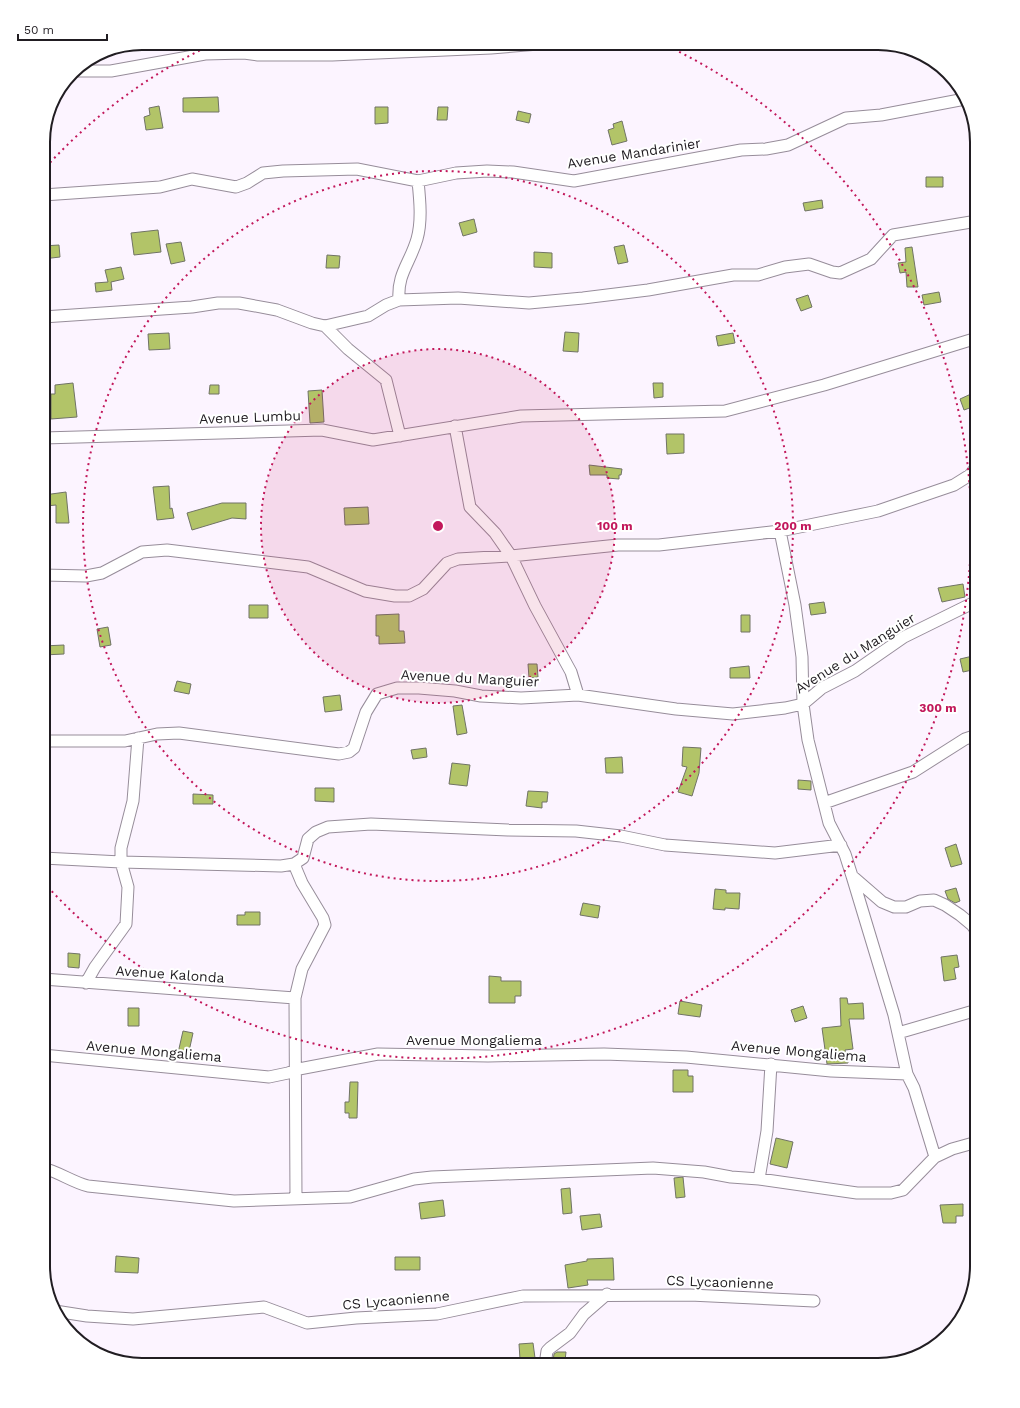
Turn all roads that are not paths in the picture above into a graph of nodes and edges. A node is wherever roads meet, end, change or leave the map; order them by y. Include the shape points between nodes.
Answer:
1 (390, 50) edge
2 (84, 71) edge
3 (960, 100) edge
4 (418, 181) junction
5 (50, 195) edge
6 (970, 222) edge
7 (399, 300) junction
8 (50, 316) edge
9 (325, 326) junction
10 (970, 340) edge
11 (455, 426) junction
12 (400, 436) junction
13 (50, 438) edge
14 (970, 475) edge
15 (780, 531) junction
16 (511, 556) junction
17 (50, 575) edge
18 (970, 604) edge
19 (578, 695) junction
20 (803, 704) junction
21 (970, 737) edge
22 (138, 738) junction
23 (50, 741) edge
24 (824, 804) junction
25 (841, 845) junction
26 (50, 858) edge
27 (121, 862) junction
28 (294, 864) junction
29 (852, 876) junction
30 (970, 923) edge
31 (50, 980) edge
32 (86, 983) junction
33 (295, 998) junction
34 (970, 1012) edge
35 (898, 1033) junction
36 (50, 1056) edge
37 (771, 1064) junction
38 (295, 1071) junction
39 (907, 1074) junction
40 (970, 1144) edge
41 (935, 1157) junction
42 (50, 1170) edge
43 (759, 1179) junction
44 (296, 1199) junction
45 (607, 1294) junction
46 (814, 1301) dead end
47 (62, 1312) edge
48 (546, 1358) edge

1 - 2 street via 332,55 205,54 111,71
3 - 4 street, Avenue Mandarinier via 881,115 846,118 788,145 741,150 574,181 487,170
4 - 5 street, Avenue Mandarinier via 358,169 283,171 263,173 236,187 192,179 160,187
4 - 7 street via 420,224 417,240 399,281
6 - 7 street via 893,235 871,259 840,273 809,264 785,267 758,275 733,275 648,290 529,303 458,298
7 - 9 street via 368,316
8 - 9 street via 239,303 277,310
9 - 12 street via 386,380
10 - 11 street, Avenue Lumbu via 824,385 724,410 521,416
11 - 12 street, Avenue Lumbu
11 - 16 street via 470,507
12 - 13 street, Avenue Lumbu via 373,440 322,430
14 - 15 street via 954,485 878,511
15 - 16 street via 659,545 618,545
15 - 20 street via 801,649
16 - 17 street via 458,559 447,563 423,589 409,596 365,591 308,567 166,550 142,552 102,573 86,576
16 - 19 street via 571,672
18 - 20 street, Avenue du Manguier via 904,637 855,671 822,688
19 - 20 street, Avenue du Manguier via 733,714
19 - 22 street, Avenue du Manguier via 521,698 397,688 377,694 366,712 354,748 339,754 179,733
20 - 24 street via 808,740
21 - 24 street via 913,772
22 - 23 street, Avenue du Manguier via 125,741
22 - 27 street via 133,801 121,848
24 - 25 street via 832,830
25 - 28 street via 775,853 665,845 621,836 576,831 372,824 328,827 316,832 308,839 303,858
25 - 29 street
26 - 27 street
27 - 28 street via 281,866
27 - 32 street via 128,887 126,924
28 - 33 street via 302,884 323,918 324,925 302,969
29 - 30 street via 882,902 894,907 934,900 960,914
29 - 35 street
31 - 32 street, Avenue Kalonda
32 - 33 street, Avenue Kalonda
33 - 38 street
34 - 35 street
35 - 39 street
36 - 38 street, Avenue Mongaliema via 269,1077
37 - 38 street, Avenue Mongaliema via 604,1054 378,1054
37 - 39 street, Avenue Mongaliema via 830,1071
37 - 43 street via 767,1131
38 - 44 street
39 - 41 street via 914,1088
40 - 41 street
41 - 43 street via 903,1190 891,1193 857,1193
42 - 44 street via 74,1182 125,1191 234,1201
43 - 44 street via 682,1169 613,1169 432,1177 414,1179 350,1197
45 - 46 street, CS Lycaonienne
45 - 47 street, CS Lycaonienne via 523,1296 436,1314 307,1323 264,1307 133,1319
45 - 48 street via 584,1314 570,1333 547,1351

